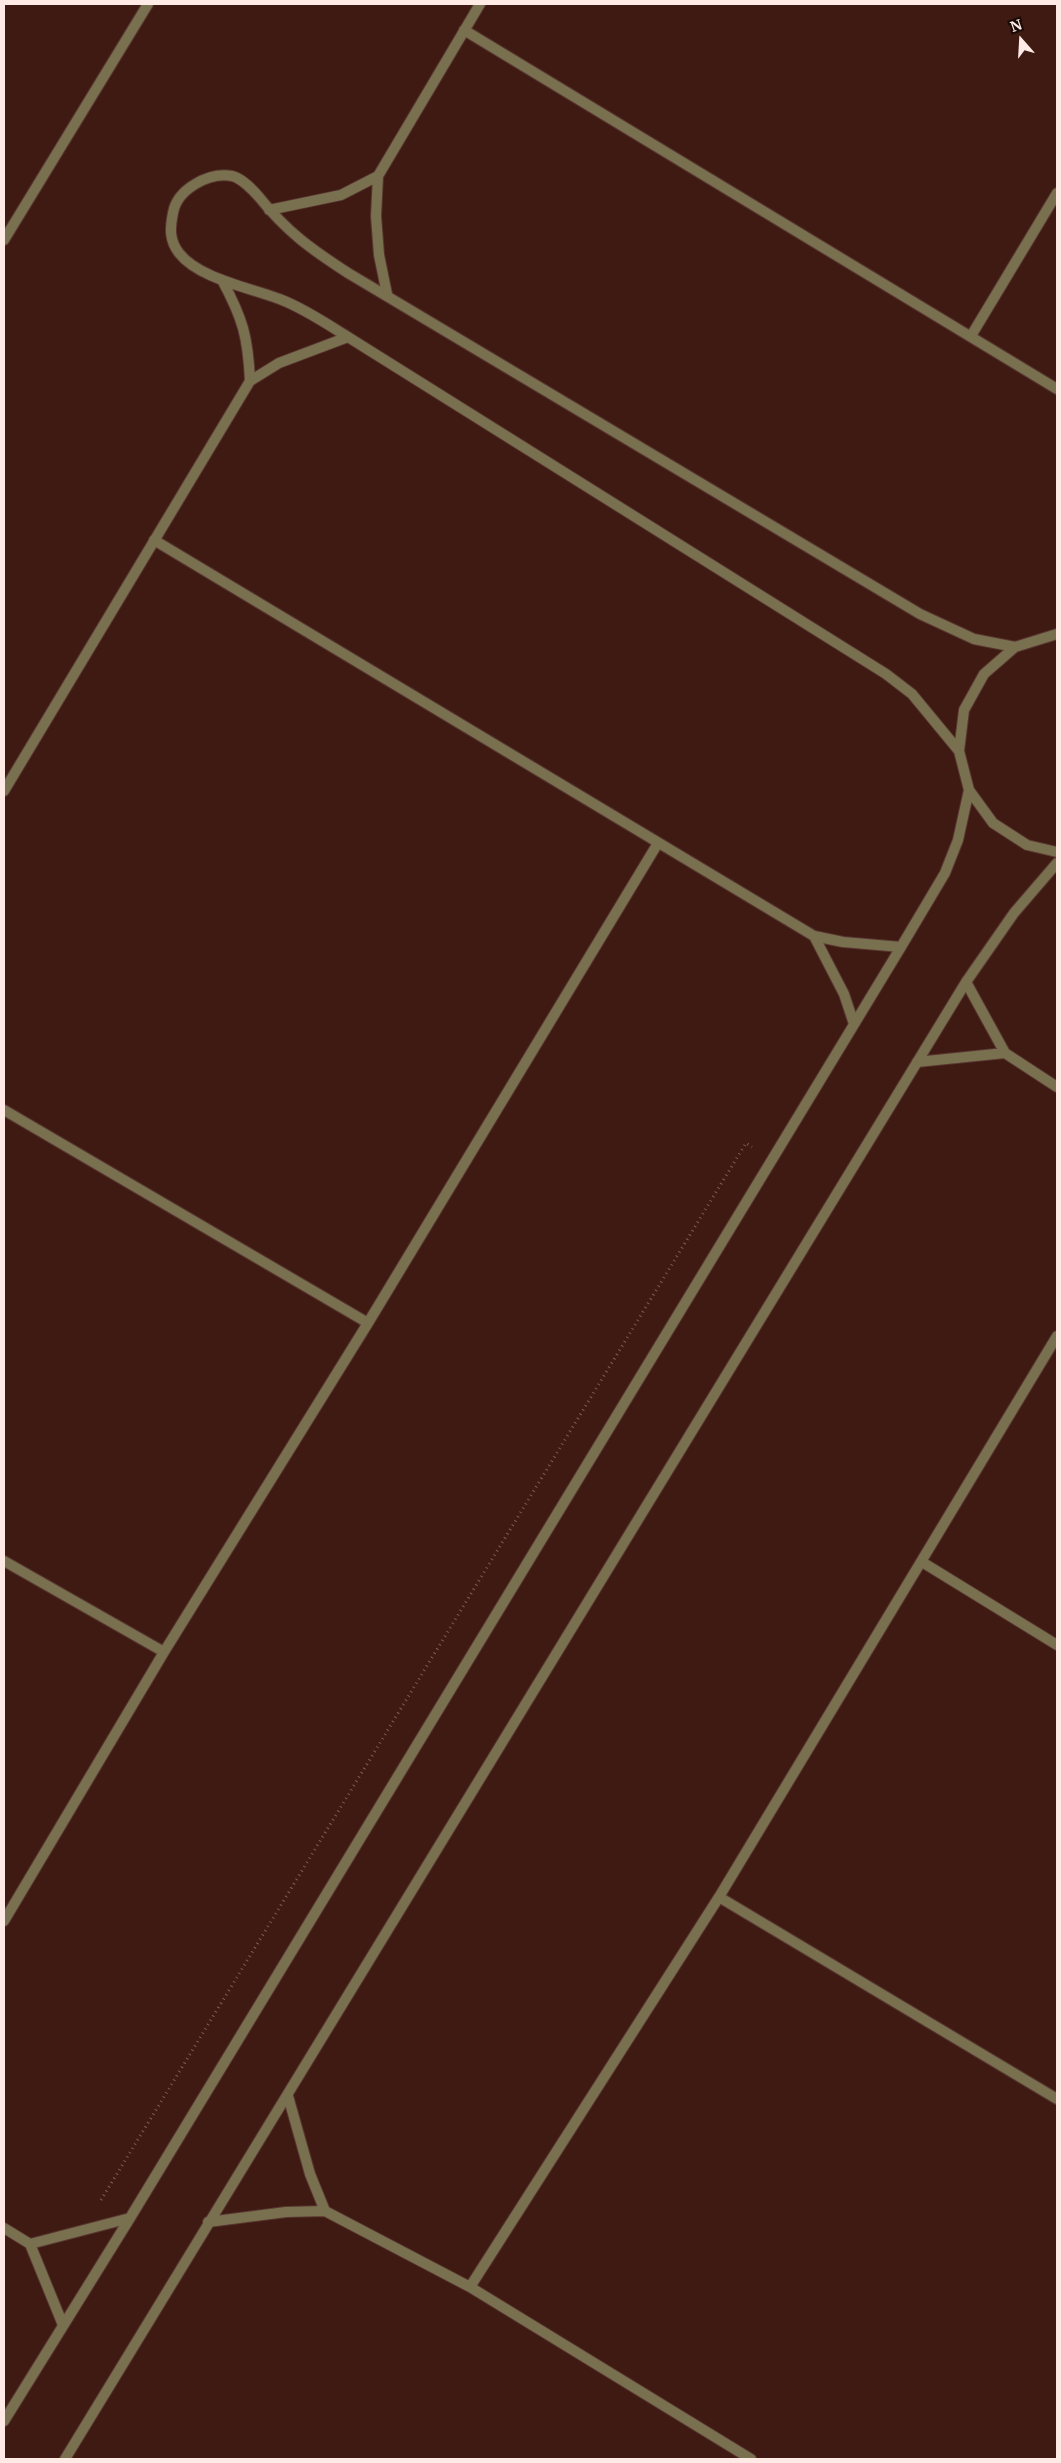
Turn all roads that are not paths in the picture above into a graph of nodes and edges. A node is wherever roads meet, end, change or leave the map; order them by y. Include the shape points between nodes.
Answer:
1 (148, 4) edge
2 (480, 4) edge
3 (464, 30) junction
4 (378, 176) junction
5 (1057, 193) edge
6 (269, 210) junction
7 (4, 240) edge
8 (222, 280) junction
9 (387, 294) junction
10 (971, 336) junction
11 (348, 337) junction
12 (250, 381) junction
13 (1057, 389) edge
14 (154, 540) junction
15 (1056, 633) edge
16 (1015, 647) junction
17 (959, 751) junction
18 (969, 790) junction
19 (4, 791) edge
20 (658, 843) junction
21 (1057, 852) edge
22 (1057, 863) edge
23 (814, 936) junction
24 (902, 947) junction
25 (966, 982) junction
26 (854, 1024) junction
27 (1005, 1053) junction
28 (917, 1062) junction
29 (1057, 1087) edge
30 (4, 1110) edge
31 (368, 1323) junction
32 (1057, 1336) edge
33 (4, 1561) edge
34 (922, 1562) junction
35 (1057, 1645) edge
36 (164, 1652) junction
37 (719, 1897) junction
38 (4, 1921) edge
39 (288, 2096) junction
40 (1057, 2099) edge
41 (325, 2211) junction
42 (130, 2218) junction
43 (208, 2222) junction
44 (4, 2228) edge
45 (30, 2244) junction
46 (470, 2288) junction
47 (63, 2324) junction
48 (4, 2421) edge
49 (64, 2459) edge
50 (751, 2459) edge

1 - 7 street
2 - 3 street
3 - 4 street
3 - 10 street
4 - 6 street via 341,195
4 - 9 street via 376,216
5 - 10 street
6 - 8 street via 253,191 233,176 208,178 186,190 173,210 170,235 179,253 198,268
6 - 9 street via 286,229 316,252
8 - 11 street via 284,300
8 - 12 street via 239,311 248,346
9 - 16 street via 920,614 974,639
10 - 13 street
11 - 12 street via 279,363
11 - 17 street via 886,674 912,694
12 - 14 street
14 - 19 street
14 - 20 street
15 - 16 street
16 - 17 street via 984,674 964,710
17 - 18 street
18 - 21 street via 993,823 1027,845
18 - 24 street via 958,840 945,873
20 - 23 street
20 - 31 street
22 - 25 street via 1014,913
23 - 24 street
23 - 26 street via 844,994
24 - 26 street
25 - 27 street
25 - 28 street
26 - 42 street
27 - 28 street
27 - 29 street
28 - 39 street
30 - 31 street
31 - 36 street
32 - 34 street
33 - 36 street
34 - 35 street
34 - 37 street
36 - 38 street
37 - 40 street
37 - 46 street
39 - 41 street via 310,2174
39 - 43 street
41 - 43 street via 286,2212
41 - 46 street
42 - 45 street
42 - 47 street
43 - 49 street
44 - 45 street
45 - 47 street
46 - 50 street
47 - 48 street

